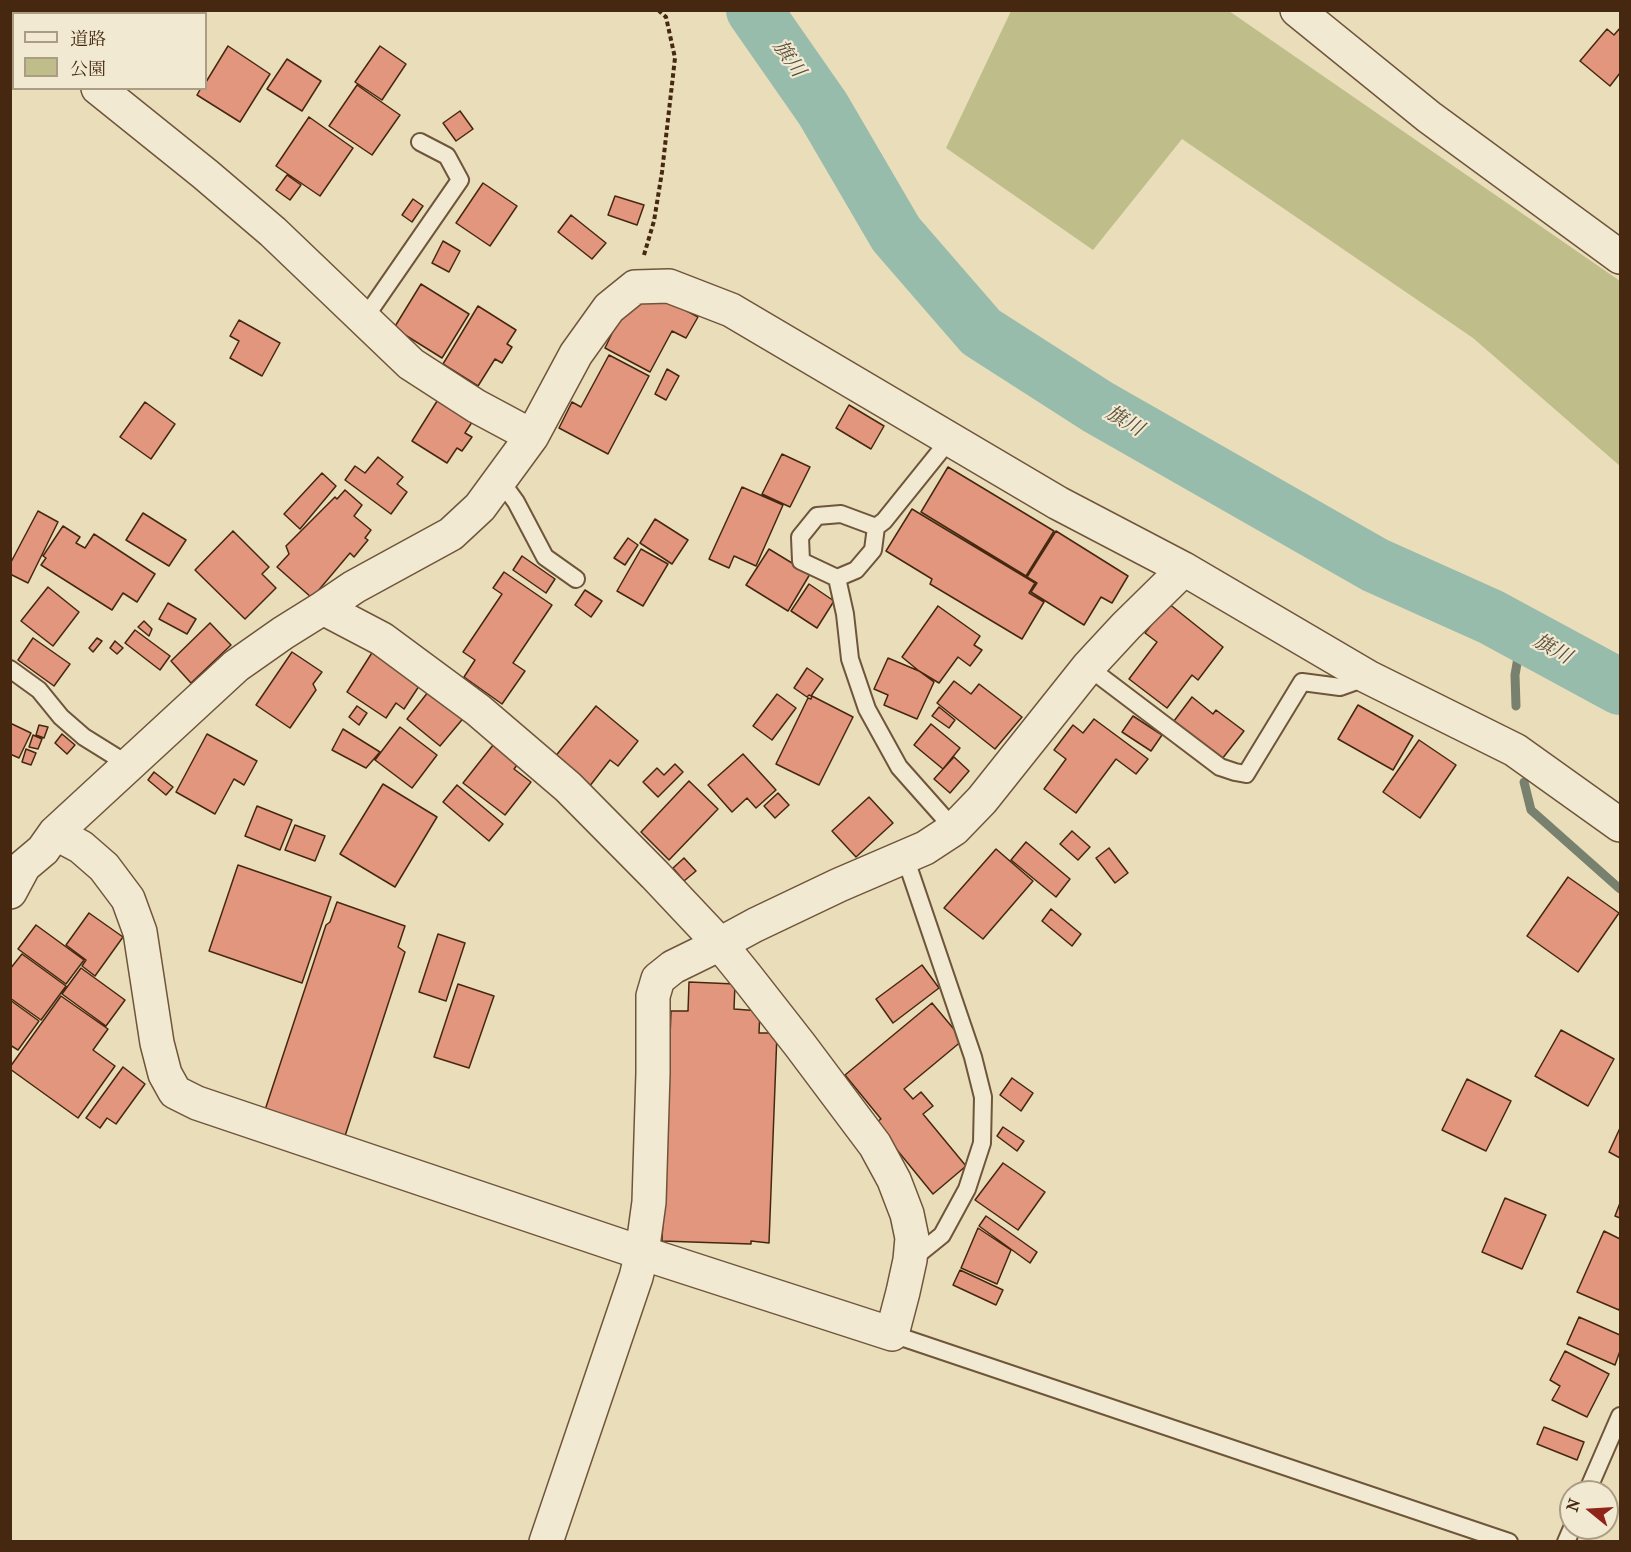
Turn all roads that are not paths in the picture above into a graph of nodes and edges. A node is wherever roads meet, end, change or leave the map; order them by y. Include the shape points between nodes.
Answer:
1 (1297, 10) edge
2 (100, 90) edge
3 (420, 142) dead end
4 (1620, 257) edge
5 (364, 319) junction
6 (532, 436) junction
7 (950, 439) junction
8 (500, 480) junction
9 (876, 528) junction
10 (1184, 569) junction
11 (837, 578) junction
12 (576, 579) dead end
13 (323, 608) junction
14 (1088, 667) junction
15 (10, 669) edge
16 (1368, 677) junction
17 (129, 765) junction
18 (1620, 825) edge
19 (954, 829) junction
20 (55, 833) junction
21 (905, 857) junction
22 (15, 875) edge
23 (720, 944) junction
24 (642, 1253) junction
25 (910, 1260) junction
26 (892, 1334) junction
27 (1620, 1416) edge
28 (1592, 1480) edge
29 (546, 1542) edge
30 (1509, 1542) edge

1 - 4 street via 1429,117
2 - 5 street via 273,232
3 - 5 lane via 447,156 460,180
5 - 6 street via 411,363 476,406
6 - 7 street via 576,354 609,308 635,287 669,286 731,310
6 - 8 street
7 - 9 lane
7 - 10 street
8 - 12 lane via 545,557
8 - 13 street via 480,507 451,534
9 - 11 lane via 873,550 856,570
9 - 11 lane via 841,514 817,516 800,537 801,561
10 - 14 street
10 - 16 street
11 - 19 lane via 850,659 867,709 899,767
13 - 17 street via 236,666
13 - 23 street via 382,639 478,710 568,788
14 - 16 lane via 1220,767 1246,774 1302,682 1340,687
14 - 19 street via 982,801
15 - 17 lane via 39,690 84,737
16 - 18 street via 1515,750
17 - 20 street
19 - 21 street
20 - 22 street via 43,850
20 - 24 street via 81,847 104,867 128,899 140,932 157,1043 165,1074 175,1092 197,1103
21 - 23 street
21 - 25 lane via 983,1097 982,1143 967,1189 942,1235
23 - 24 street via 673,967 658,979 652,996 649,1202
23 - 25 street via 875,1145 907,1214 912,1239
24 - 26 street
24 - 29 street
25 - 26 street
26 - 30 lane
27 - 28 lane

